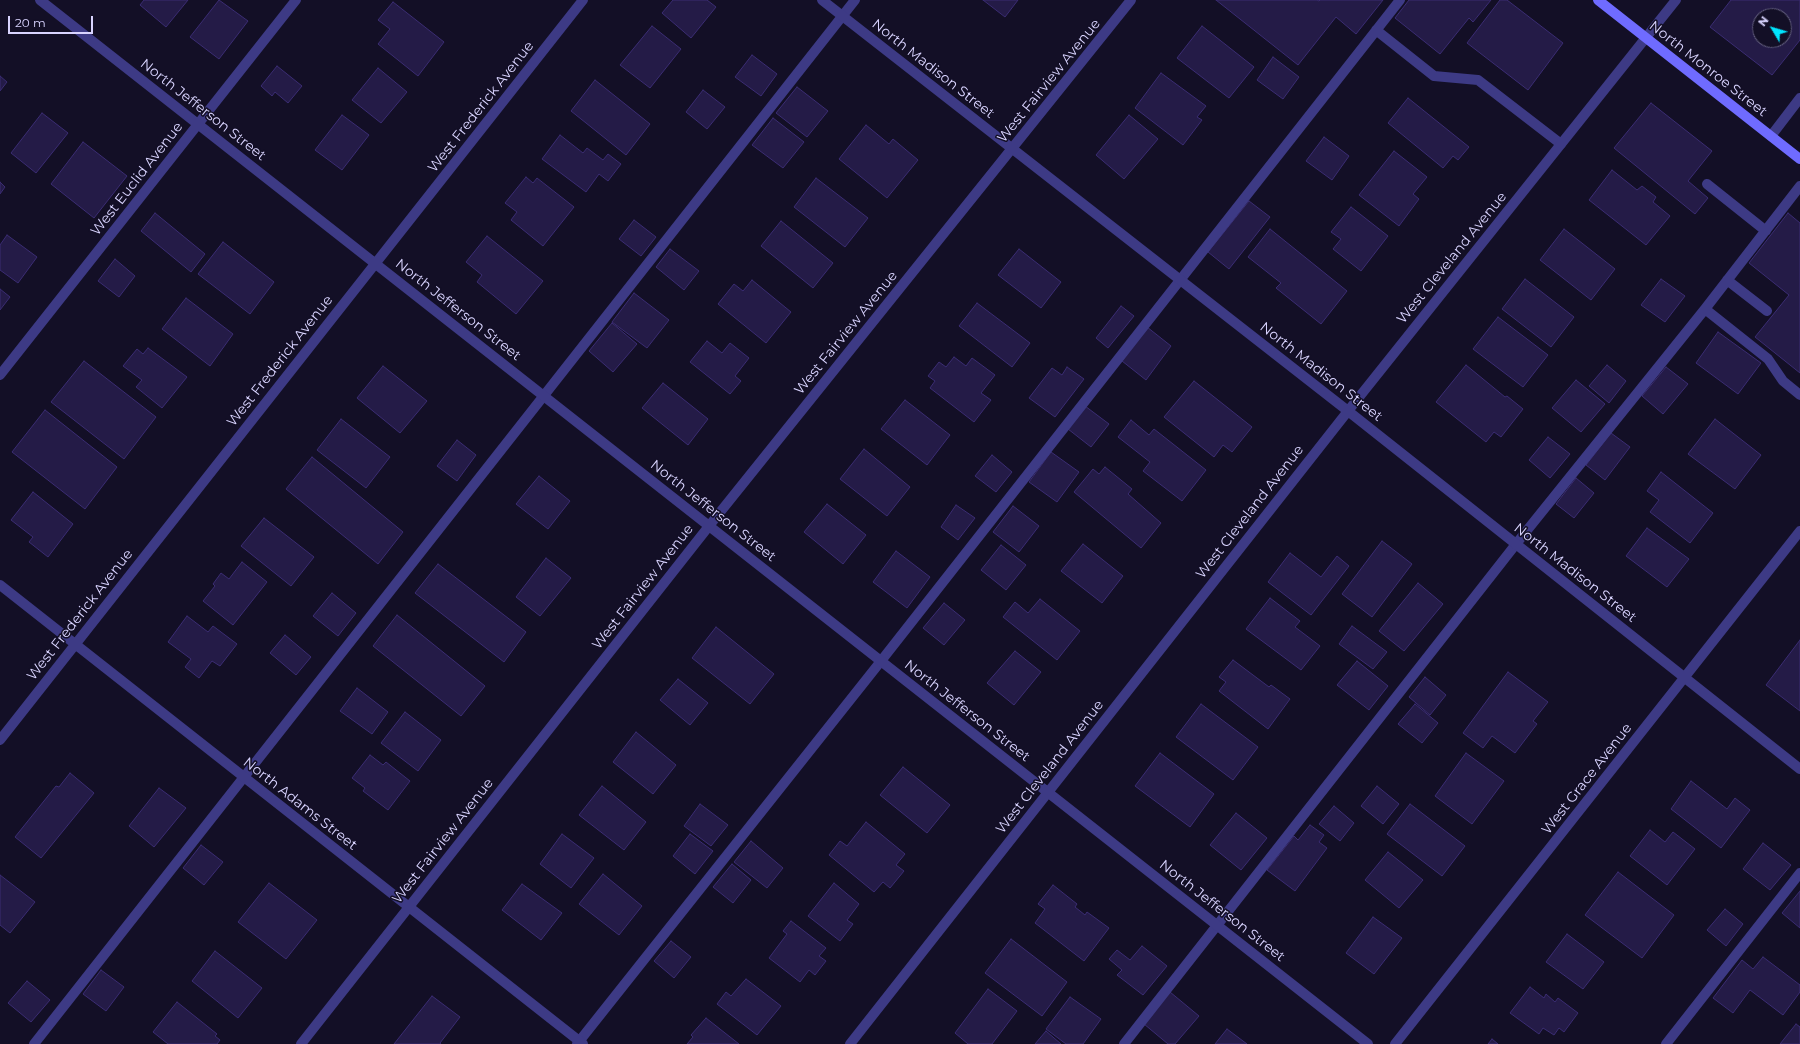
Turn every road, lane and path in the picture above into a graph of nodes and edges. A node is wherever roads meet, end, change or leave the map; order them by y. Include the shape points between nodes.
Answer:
1 (40, 0) edge
2 (296, 0) edge
3 (583, 0) edge
4 (822, 0) edge
5 (855, 0) edge
6 (1132, 0) edge
7 (1400, 0) edge
8 (1598, 0) edge
9 (1676, 0) edge
10 (843, 16) junction
11 (1376, 30) junction
12 (1646, 38) junction
13 (1800, 98) edge
14 (198, 124) junction
15 (1771, 136) junction
16 (1561, 144) junction
17 (1012, 149) junction
18 (1800, 159) edge
19 (1707, 184) dead end
20 (1800, 186) edge
21 (1766, 231) junction
22 (375, 263) junction
23 (1179, 279) junction
24 (1727, 280) junction
25 (1705, 309) junction
26 (1767, 311) dead end
27 (0, 375) edge
28 (1800, 395) edge
29 (544, 396) junction
30 (1348, 411) junction
31 (709, 526) junction
32 (1800, 531) edge
33 (1516, 544) junction
34 (0, 585) edge
35 (75, 644) junction
36 (881, 661) junction
37 (1685, 678) junction
38 (0, 740) edge
39 (1800, 769) edge
40 (243, 777) junction
41 (1048, 792) junction
42 (1800, 873) edge
43 (409, 907) junction
44 (1217, 926) junction
45 (580, 1043) edge
46 (34, 1044) edge
47 (301, 1044) edge
48 (850, 1044) edge
49 (1124, 1044) edge
50 (1368, 1044) edge
51 (1395, 1044) edge
52 (1666, 1044) edge

1 - 14 street, North Jefferson Street
2 - 14 street, West Euclid Avenue
3 - 22 street, West Frederick Avenue
4 - 10 street, North Madison Street
5 - 10 street
6 - 17 street, West Fairview Avenue
7 - 11 street
8 - 12 main road, North Monroe Street
9 - 12 street, West Cleveland Avenue
10 - 17 street, North Madison Street
10 - 29 street
11 - 16 street via 1434,76 1478,80
11 - 23 street
12 - 15 main road, North Monroe Street
12 - 16 street, West Cleveland Avenue
13 - 15 street
14 - 22 street, North Jefferson Street
14 - 27 street, West Euclid Avenue
15 - 18 main road, North Monroe Street
16 - 30 street, West Cleveland Avenue
17 - 23 street, North Madison Street
17 - 31 street, West Fairview Avenue
19 - 21 street
20 - 21 street
21 - 24 street
22 - 29 street, North Jefferson Street
22 - 35 street, West Frederick Avenue
23 - 30 street, North Madison Street
23 - 36 street
24 - 25 street
24 - 26 street
25 - 28 street via 1768,359 1783,381
25 - 33 street
29 - 31 street, North Jefferson Street
29 - 40 street
30 - 33 street, North Madison Street
30 - 41 street, West Cleveland Avenue
31 - 36 street, North Jefferson Street
31 - 43 street, West Fairview Avenue
32 - 37 street, West Grace Avenue
33 - 37 street, North Madison Street
33 - 44 street
34 - 35 street, North Adams Street
35 - 38 street, West Frederick Avenue
35 - 40 street, North Adams Street
36 - 41 street, North Jefferson Street
36 - 45 street
37 - 39 street, North Madison Street
37 - 51 street, West Grace Avenue
40 - 43 street, North Adams Street
40 - 46 street
41 - 44 street, North Jefferson Street
41 - 48 street, West Cleveland Avenue
42 - 52 street
43 - 45 street, North Adams Street
43 - 47 street, West Fairview Avenue
44 - 49 street
44 - 50 street, North Jefferson Street

